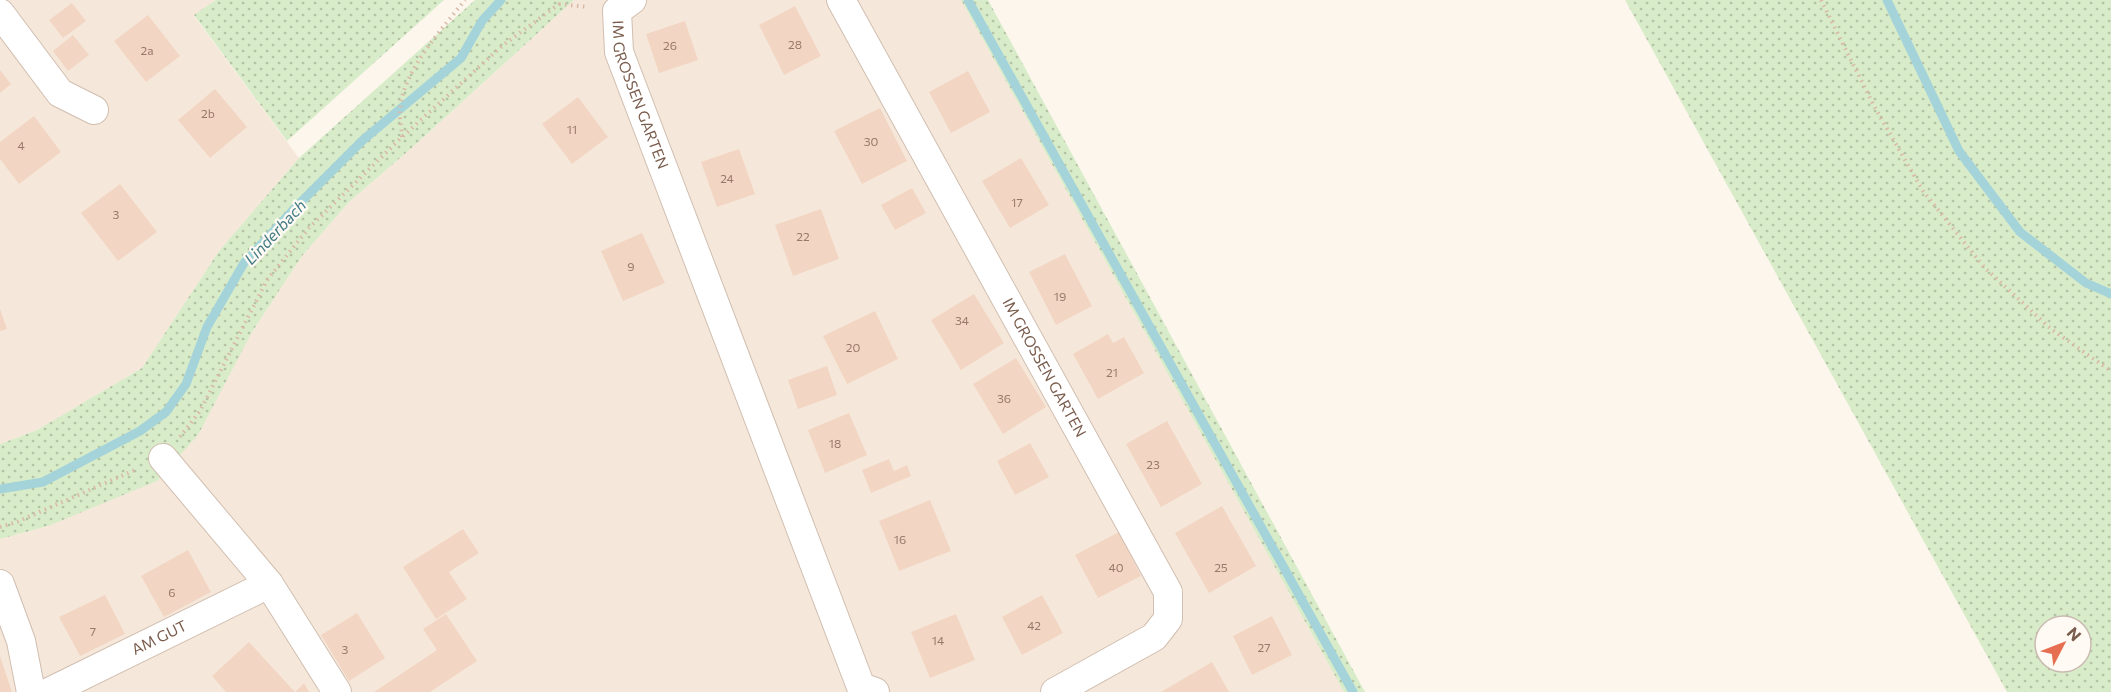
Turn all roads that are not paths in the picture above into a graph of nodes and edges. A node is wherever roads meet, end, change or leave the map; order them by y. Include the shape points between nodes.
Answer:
1 (632, 0) edge
2 (841, 0) edge
3 (0, 13) edge
4 (94, 111) dead end
5 (163, 458) road end
6 (0, 584) edge
7 (269, 584) junction
8 (32, 692) edge
9 (49, 692) edge
10 (337, 692) edge
11 (875, 692) edge
12 (1055, 692) edge

1 - 11 street, IM GROSSEN GARTEN via 617,11 619,52 861,687
2 - 12 street, IM GROSSEN GARTEN via 1167,592 1168,619 1154,637
3 - 4 street via 60,93
5 - 7 street
6 - 8 street via 21,641
7 - 9 street, AM GUT
7 - 10 street

